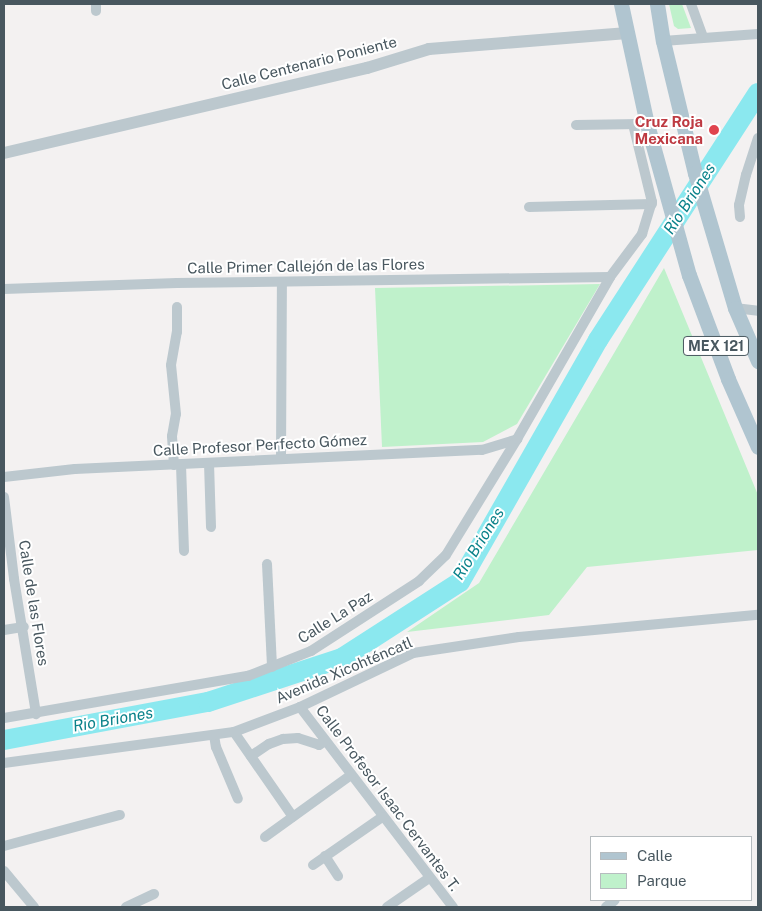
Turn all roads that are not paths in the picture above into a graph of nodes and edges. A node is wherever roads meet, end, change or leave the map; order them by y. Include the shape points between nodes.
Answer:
1 (621, 4) edge
2 (656, 4) edge
3 (691, 4) edge
4 (627, 33) junction
5 (758, 34) edge
6 (703, 37) junction
7 (663, 41) junction
8 (640, 124) junction
9 (576, 125) dead end
10 (758, 138) edge
11 (4, 153) edge
12 (652, 204) junction
13 (529, 207) dead end
14 (740, 217) dead end
15 (610, 277) junction
16 (282, 282) junction
17 (4, 289) edge
18 (177, 307) dead end
19 (734, 308) junction
20 (758, 311) edge
21 (758, 361) edge
22 (517, 439) junction
23 (758, 447) edge
24 (281, 458) junction
25 (209, 463) junction
26 (177, 465) junction
27 (4, 477) edge
28 (4, 497) edge
29 (211, 527) dead end
30 (184, 551) dead end
31 (267, 564) dead end
32 (9, 580) edge
33 (758, 615) edge
34 (24, 627) junction
35 (4, 630) edge
36 (272, 667) junction
37 (300, 707) junction
38 (36, 714) junction
39 (4, 718) edge
40 (234, 732) junction
41 (214, 735) junction
42 (325, 741) junction
43 (251, 756) junction
44 (4, 763) edge
45 (351, 775) junction
46 (238, 799) dead end
47 (120, 815) dead end
48 (293, 817) junction
49 (382, 817) junction
50 (265, 838) dead end
51 (4, 846) edge
52 (325, 856) junction
53 (313, 865) dead end
54 (4, 871) edge
55 (338, 876) dead end
56 (429, 878) junction
57 (154, 894) dead end
58 (448, 906) edge
59 (34, 907) edge
60 (126, 907) edge
61 (387, 907) edge

1 - 4 main road, MEX 121
2 - 7 main road, MEX 121
3 - 6 street
4 - 8 main road, MEX 121
4 - 11 street, Calle Centenario Poniente via 429,50 367,68
5 - 6 street
6 - 7 street
7 - 19 main road, MEX 121 via 695,173
8 - 9 street
8 - 12 street
8 - 23 main road, MEX 121 via 668,201 689,275 728,379
10 - 14 street via 739,205
12 - 13 street
12 - 15 street, Calle La Paz via 642,234
15 - 16 street, Calle Primer Callejón de las Flores
15 - 22 street, Calle La Paz
16 - 17 street, Calle Primer Callejón de las Flores
16 - 24 street
18 - 26 street via 177,332 171,365 176,414 172,436
19 - 20 street
19 - 21 main road, MEX 121
22 - 24 street, Calle Profesor Perfecto Gómez via 482,450
22 - 36 street, Calle La Paz via 446,555 419,581 311,651
24 - 25 street, Calle Profesor Perfecto Gómez
25 - 26 street, Calle Profesor Perfecto Gómez
25 - 29 street
26 - 27 street, Calle Profesor Perfecto Gómez via 75,469
26 - 30 street
28 - 32 street, Calle de las Flores
31 - 36 street
32 - 34 street, Calle de las Flores
33 - 37 street, Avenida Xicohténcatl via 519,637 413,653
34 - 35 street
34 - 38 street, Calle de las Flores
36 - 38 street, Calle La Paz via 248,676
37 - 40 street, Avenida Xicohténcatl
37 - 42 street, Calle Profesor Isaac Cervantes T.
38 - 39 street, Calle La Paz
40 - 41 street, Avenida Xicohténcatl
40 - 43 street
41 - 44 street, Avenida Xicohténcatl
41 - 46 street
42 - 43 street via 319,745 298,738 283,739
42 - 45 street, Calle Profesor Isaac Cervantes T.
43 - 48 street
45 - 48 street
45 - 49 street, Calle Profesor Isaac Cervantes T.
47 - 51 street
48 - 50 street
49 - 52 street
49 - 56 street, Calle Profesor Isaac Cervantes T.
52 - 53 street
52 - 55 street
54 - 59 street
56 - 58 street, Calle Profesor Isaac Cervantes T.
56 - 61 street
57 - 60 street

